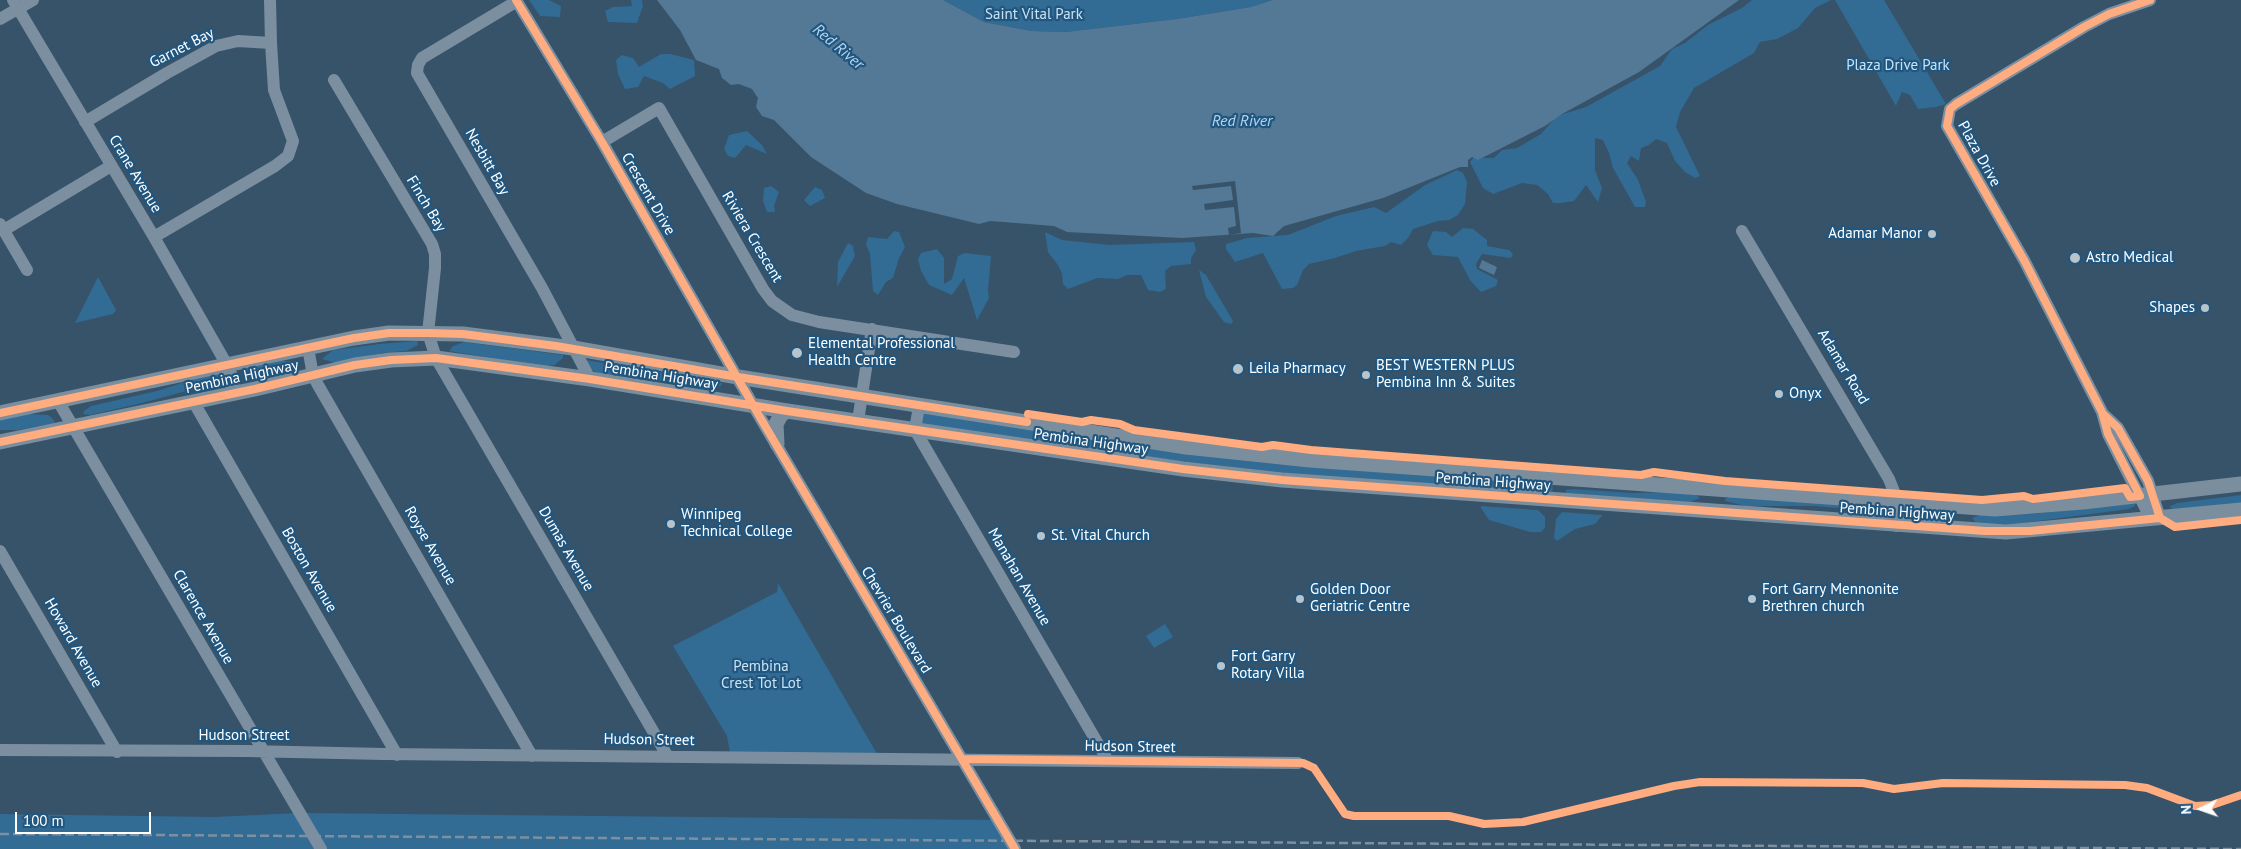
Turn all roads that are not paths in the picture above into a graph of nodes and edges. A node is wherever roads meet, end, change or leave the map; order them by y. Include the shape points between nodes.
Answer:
1 (33, 0) edge
2 (270, 0) edge
3 (2150, 0) edge
4 (516, 1) edge
5 (15, 4) edge
6 (0, 20) edge
7 (271, 42) junction
8 (334, 80) dead end
9 (85, 122) junction
10 (602, 142) junction
11 (111, 166) junction
12 (2, 227) edge
13 (1742, 231) dead end
14 (154, 237) junction
15 (27, 270) dead end
16 (872, 330) junction
17 (428, 333) junction
18 (308, 348) junction
19 (573, 348) junction
20 (1014, 352) dead end
21 (436, 358) junction
22 (227, 365) junction
23 (313, 375) junction
24 (738, 377) junction
25 (590, 379) junction
26 (235, 393) junction
27 (863, 397) junction
28 (58, 401) junction
29 (193, 401) junction
30 (753, 405) junction
31 (919, 406) junction
32 (787, 410) junction
33 (0, 413) edge
34 (858, 421) junction
35 (1055, 426) junction
36 (72, 428) junction
37 (916, 430) junction
38 (0, 442) edge
39 (777, 444) junction
40 (1052, 450) junction
41 (2241, 484) edge
42 (2146, 495) junction
43 (1898, 502) junction
44 (2241, 510) edge
45 (2155, 519) junction
46 (1897, 526) junction
47 (0, 551) edge
48 (0, 750) edge
49 (118, 752) junction
50 (262, 752) junction
51 (397, 754) junction
52 (532, 756) junction
53 (668, 757) junction
54 (962, 759) junction
55 (1108, 761) junction
56 (1298, 763) dead end
57 (321, 849) edge
58 (1015, 849) edge

1 - 5 street
2 - 7 street
3 - 42 street, Plaza Drive via 2109,14 2084,27 1956,104 1950,109 1946,126 2017,246 2102,412 2118,428 2148,481
4 - 10 street, Crescent Drive
4 - 19 street, Nesbitt Bay via 422,58 417,74 569,335
5 - 6 street
5 - 9 street, Crane Avenue
7 - 9 street, Garnet Bay via 216,46 166,72
7 - 14 street via 274,90 292,141 288,156
8 - 17 street, Finch Bay via 432,244 435,268
9 - 11 street, Crane Avenue
10 - 16 street, Riviera Crescent via 659,108 745,261 772,301 781,309 804,319
10 - 24 street, Crescent Drive
11 - 12 street
11 - 14 street, Crane Avenue
12 - 15 street
13 - 43 street, Adamar Road via 1873,450
14 - 22 street, Crane Avenue
16 - 20 street, Riviera Crescent
16 - 27 street
17 - 18 main road, Pembina Highway via 379,334
17 - 19 main road, Pembina Highway via 463,334
17 - 21 street, Finch Bay
18 - 22 main road, Pembina Highway
18 - 23 street, Royse Avenue
19 - 24 main road, Pembina Highway
19 - 25 street, Nesbitt Bay
21 - 23 main road, Pembina Highway via 391,360
21 - 25 main road, Pembina Highway
21 - 53 street, Dumas Avenue
22 - 26 main road
22 - 28 main road, Pembina Highway
23 - 26 main road, Pembina Highway
23 - 52 street, Royse Avenue
24 - 27 main road, Pembina Highway
24 - 30 street, Crescent Drive
25 - 30 main road, Pembina Highway
26 - 29 main road, Pembina Highway
27 - 31 main road, Pembina Highway
27 - 34 street
28 - 33 main road, Pembina Highway
28 - 36 street, Clarence Avenue
29 - 36 main road, Pembina Highway
29 - 51 street, Boston Avenue
30 - 32 main road, Pembina Highway
30 - 39 street, Chevrier Boulevard
31 - 35 main road, Pembina Highway
31 - 37 street
32 - 34 main road, Pembina Highway
32 - 39 main road via 776,424
34 - 37 main road, Pembina Highway
35 - 40 main road
35 - 43 main road, Pembina Highway via 1186,447 1310,460
36 - 38 main road, Pembina Highway
36 - 50 street, Clarence Avenue
37 - 40 main road, Pembina Highway
37 - 55 street, Manahan Avenue
39 - 54 street, Chevrier Boulevard
40 - 46 main road, Pembina Highway via 1282,480
41 - 42 main road, Pembina Highway
42 - 43 main road, Pembina Highway via 2026,508
42 - 45 street, Plaza Drive
43 - 46 street, Adamar Road
44 - 45 main road, Pembina Highway
45 - 46 main road, Pembina Highway via 2006,532
47 - 49 street, Howard Avenue
48 - 49 street, Hudson Street
49 - 50 street, Hudson Street
50 - 51 street, Hudson Street
50 - 57 street, Clarence Avenue
51 - 52 street, Hudson Street
52 - 53 street, Hudson Street
53 - 54 street, Hudson Street
54 - 55 street, Hudson Street
54 - 58 street, Chevrier Boulevard
55 - 56 street, Hudson Street

